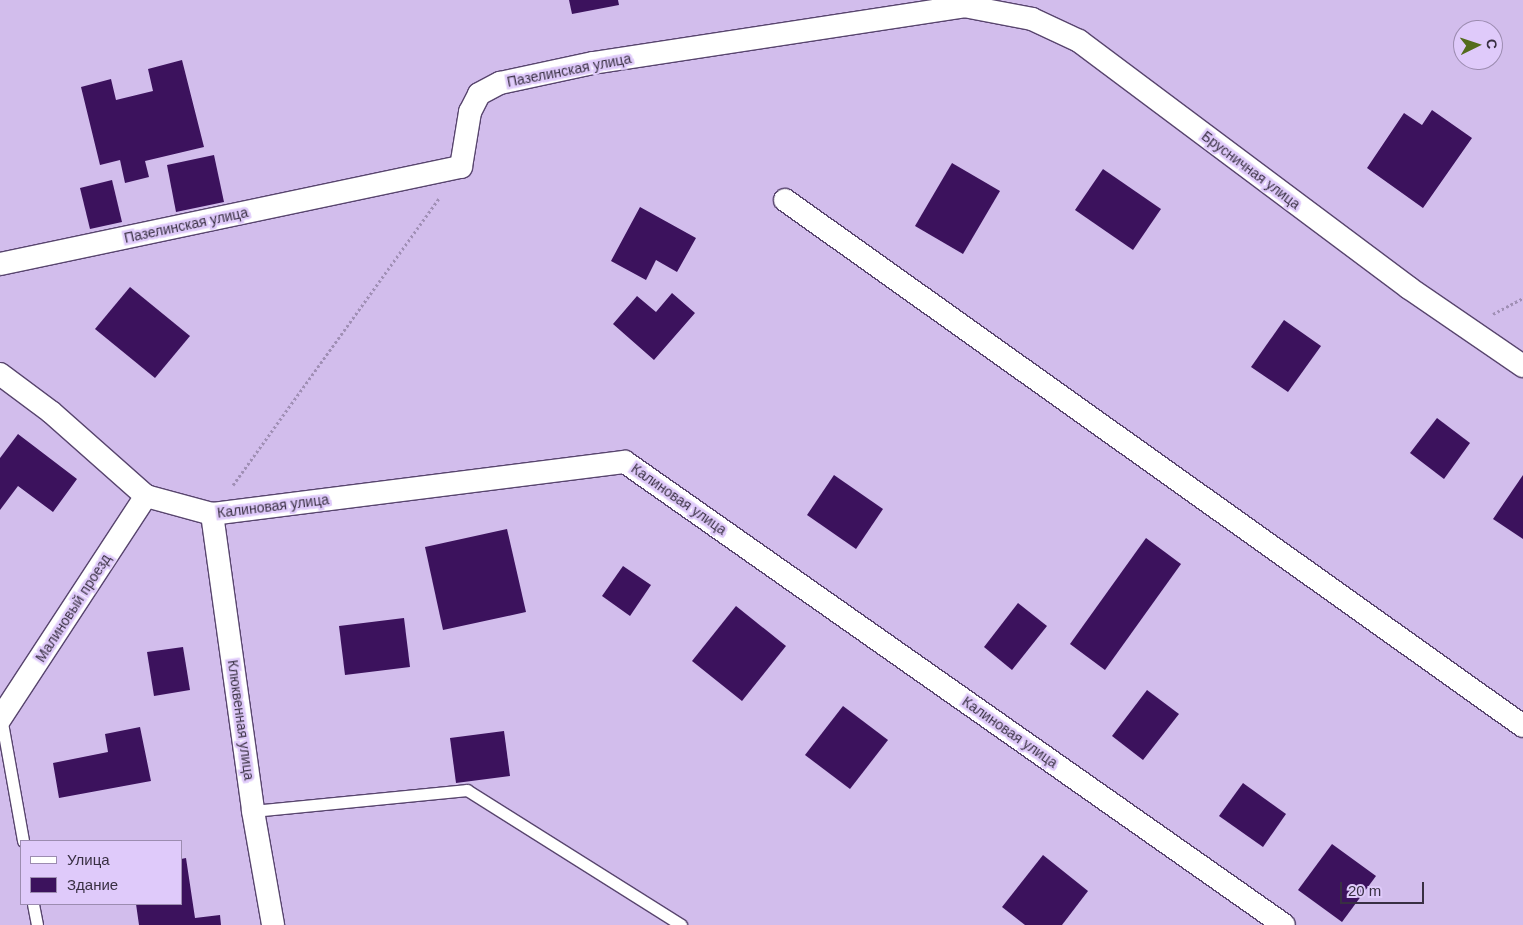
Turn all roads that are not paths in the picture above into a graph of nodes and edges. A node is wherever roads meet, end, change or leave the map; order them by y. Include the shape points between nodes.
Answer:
1 (964, 6) joint
2 (785, 200) dead end
3 (0, 264) edge
4 (1523, 366) edge
5 (0, 374) edge
6 (146, 496) junction
7 (212, 514) junction
8 (1, 718) edge
9 (1523, 726) edge
10 (253, 811) junction
11 (23, 840) edge
12 (33, 905) edge
13 (37, 925) edge
14 (273, 925) edge
15 (681, 925) edge
16 (1284, 925) edge

1 - 3 street, Пазелинская улица via 593,63 500,83 479,94 470,112 461,167
1 - 4 street, Брусничная улица via 1032,19 1079,42 1409,288
2 - 9 street
5 - 6 street, Калиновая улица via 51,412
6 - 7 street, Калиновая улица
6 - 8 street, Малиновый проезд
7 - 10 street, Клюквенная улица
7 - 16 street, Калиновая улица via 625,462
8 - 11 lane
10 - 14 street, Клюквенная улица
10 - 15 lane via 467,790
12 - 13 lane

